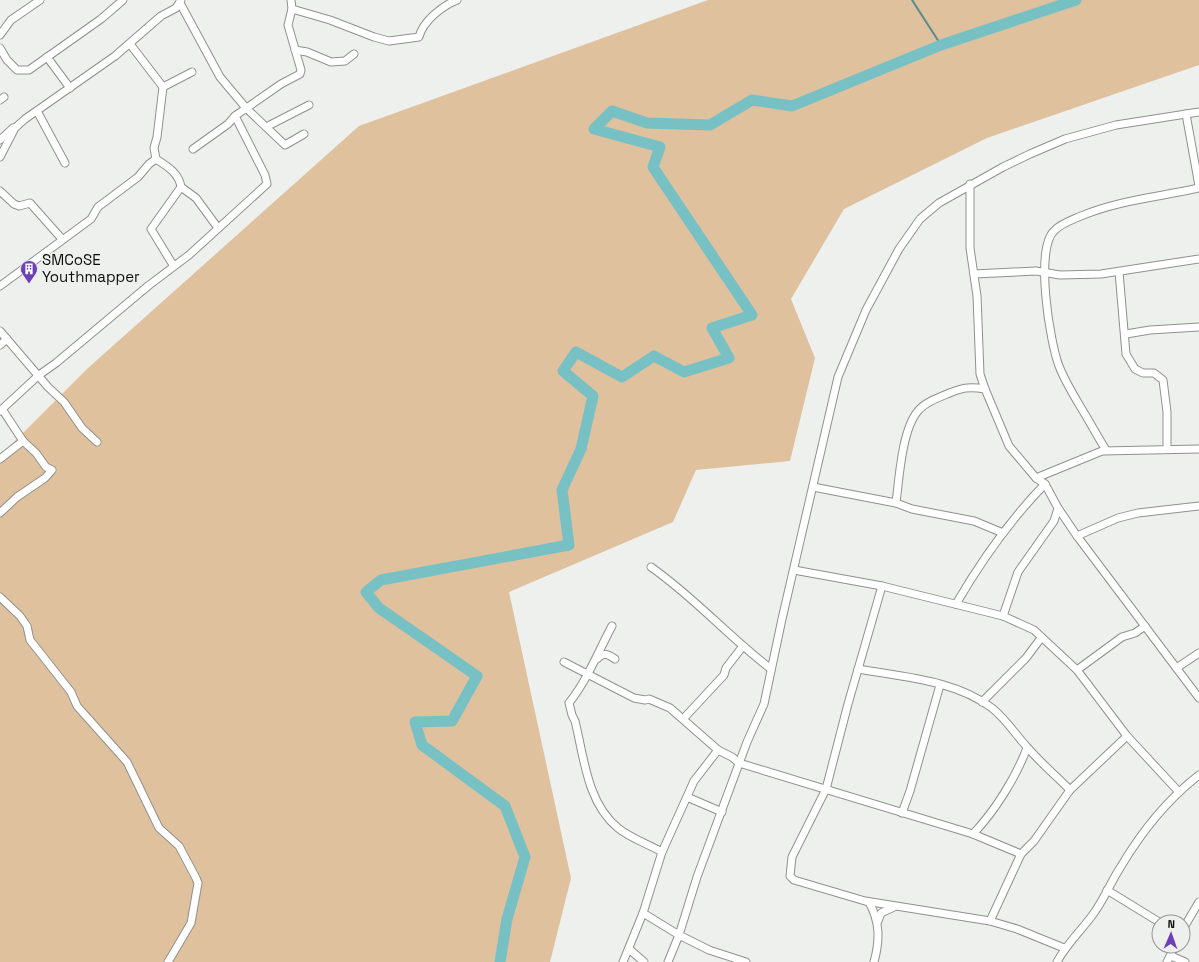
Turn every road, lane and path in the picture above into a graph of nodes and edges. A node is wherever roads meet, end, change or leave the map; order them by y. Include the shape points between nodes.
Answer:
1 (40, 0) edge
2 (123, 0) edge
3 (291, 0) edge
4 (456, 0) edge
5 (180, 2) edge
6 (292, 9) junction
7 (0, 35) edge
8 (130, 44) junction
9 (0, 48) edge
10 (295, 50) junction
11 (354, 54) dead end
12 (47, 57) junction
13 (192, 72) dead end
14 (163, 86) junction
15 (70, 88) junction
16 (309, 105) dead end
17 (246, 108) junction
18 (37, 111) junction
19 (1199, 112) edge
20 (1186, 114) junction
21 (235, 116) junction
22 (266, 127) junction
23 (15, 128) junction
24 (304, 134) dead end
25 (0, 140) edge
26 (193, 149) dead end
27 (0, 157) edge
28 (156, 158) junction
29 (65, 163) dead end
30 (970, 184) junction
31 (181, 187) junction
32 (1199, 187) edge
33 (0, 191) edge
34 (218, 228) junction
35 (62, 239) junction
36 (1199, 259) edge
37 (173, 265) junction
38 (1044, 272) junction
39 (1119, 272) junction
40 (974, 274) junction
41 (0, 286) edge
42 (1199, 327) edge
43 (0, 331) edge
44 (1126, 334) junction
45 (7, 339) junction
46 (0, 345) edge
47 (39, 375) junction
48 (985, 389) junction
49 (1, 410) edge
50 (23, 441) junction
51 (97, 442) dead end
52 (1167, 448) junction
53 (1199, 449) edge
54 (1106, 450) junction
55 (0, 459) edge
56 (1036, 478) junction
57 (1045, 484) junction
58 (813, 487) junction
59 (896, 503) junction
60 (1199, 506) edge
61 (1058, 508) junction
62 (0, 512) edge
63 (1003, 533) junction
64 (1077, 536) junction
65 (651, 567) dead end
66 (794, 570) junction
67 (882, 586) junction
68 (0, 597) edge
69 (956, 604) junction
70 (1003, 616) junction
71 (612, 626) dead end
72 (1145, 626) junction
73 (1041, 638) junction
74 (743, 646) junction
75 (1199, 654) edge
76 (596, 659) junction
77 (615, 659) dead end
78 (564, 662) dead end
79 (1178, 667) junction
80 (771, 669) junction
81 (858, 669) junction
82 (1077, 670) junction
83 (589, 676) junction
84 (940, 685) junction
85 (1199, 698) edge
86 (982, 702) junction
87 (684, 718) junction
88 (1127, 736) junction
89 (1027, 748) junction
90 (718, 750) junction
91 (739, 763) junction
92 (1199, 775) edge
93 (826, 789) junction
94 (1070, 790) junction
95 (1178, 791) junction
96 (687, 797) junction
97 (722, 812) junction
98 (902, 813) junction
99 (974, 834) junction
100 (662, 852) junction
101 (1022, 854) junction
102 (1107, 890) junction
103 (869, 902) junction
104 (1199, 902) edge
105 (894, 907) junction
106 (643, 913) junction
107 (1191, 916) edge
108 (1151, 917) edge
109 (878, 921) junction
110 (990, 921) junction
111 (679, 935) junction
112 (1064, 948) junction
113 (629, 949) junction
114 (1169, 959) edge
115 (168, 962) edge
116 (623, 962) edge
117 (644, 962) edge
118 (668, 962) edge
119 (746, 962) edge
120 (874, 962) edge
121 (1057, 962) edge
122 (1185, 962) edge

1 - 7 street via 11,20
2 - 12 street
3 - 6 street
4 - 6 street via 423,26 419,37 389,41
5 - 8 street via 176,8 152,24
5 - 17 street via 220,77
6 - 10 street via 288,25
8 - 14 street
8 - 15 street
9 - 12 street via 17,70 29,70
10 - 11 street via 331,62 345,61
10 - 17 street via 300,74
12 - 15 street
13 - 14 street
14 - 28 street via 154,148
15 - 18 street
16 - 22 street
17 - 21 street
17 - 22 street
18 - 23 street
18 - 29 street
19 - 20 street
20 - 30 street via 1116,125 1065,139 1002,166
20 - 32 street
21 - 26 street
21 - 34 street via 267,184
22 - 24 street via 285,145
23 - 25 street
23 - 27 street
28 - 31 street via 173,170 180,180
28 - 35 street via 138,177 98,207 91,219
30 - 40 street via 970,248
30 - 58 street via 920,218 896,254 866,310 838,377
31 - 34 street via 196,198
31 - 37 street via 152,229
32 - 38 street via 1109,206 1064,224 1053,231 1046,247
33 - 35 street via 14,204 19,206 30,203
34 - 37 street via 189,255
35 - 41 street
36 - 39 street
37 - 47 street
38 - 39 street via 1070,275
38 - 40 street
38 - 54 street via 1058,364 1069,389
39 - 44 street
40 - 48 street via 980,374
42 - 44 street
43 - 45 street
44 - 52 street via 1126,354 1135,369 1142,373 1154,373 1163,380 1167,412
45 - 46 street
45 - 47 street
47 - 49 street
47 - 51 street via 64,402 82,428
48 - 56 street via 1009,446
48 - 59 street via 970,386 955,390 918,410 906,440
49 - 50 street
50 - 55 street
50 - 62 street via 46,467 52,470
52 - 53 street
52 - 54 street
54 - 56 street
56 - 57 street
57 - 61 street
57 - 63 street via 1020,509
58 - 59 street
58 - 66 street
59 - 63 street via 974,521
60 - 64 street via 1138,513 1118,518
61 - 64 street
61 - 70 street via 1054,521 1018,572
63 - 69 street via 973,574
64 - 72 street
65 - 74 street
66 - 67 street
66 - 80 street
67 - 69 street
67 - 81 street
68 - 115 street via 20,616 27,626 30,640 71,692 77,706 127,762 159,828 179,846 196,878 198,883 191,923
69 - 70 street
70 - 73 street via 1034,630
71 - 76 street
72 - 79 street
72 - 82 street via 1135,633 1122,637
73 - 82 street
73 - 86 street via 1026,658
74 - 80 street
74 - 87 street via 720,680
75 - 79 street
76 - 77 street via 601,654 607,654
76 - 83 street
78 - 83 street
79 - 85 street
80 - 91 street via 764,704
81 - 84 street
81 - 93 street
82 - 88 street
83 - 87 street via 634,698 649,699 670,708
83 - 100 street via 569,703 591,788 604,812 619,829
84 - 86 street
84 - 98 street
86 - 89 street via 1010,725
87 - 90 street
88 - 94 street
88 - 95 street
89 - 94 street
89 - 99 street via 992,812
90 - 91 street
90 - 96 street via 694,781
91 - 93 street
91 - 97 street
92 - 95 street
93 - 98 street
93 - 103 street via 792,858 790,876 794,880
94 - 101 street
95 - 102 street via 1121,866
96 - 97 street
96 - 100 street
97 - 111 street via 697,877
98 - 99 street
99 - 101 street
100 - 106 street
101 - 110 street
102 - 108 street
102 - 112 street via 1094,913
103 - 105 street
103 - 109 street
104 - 107 street
105 - 109 street via 881,914
105 - 110 street
106 - 111 street
106 - 113 street
109 - 120 street via 879,934
110 - 112 street via 1018,929
111 - 118 street
111 - 119 street via 709,950
112 - 121 street
113 - 116 street
113 - 117 street
114 - 122 street

